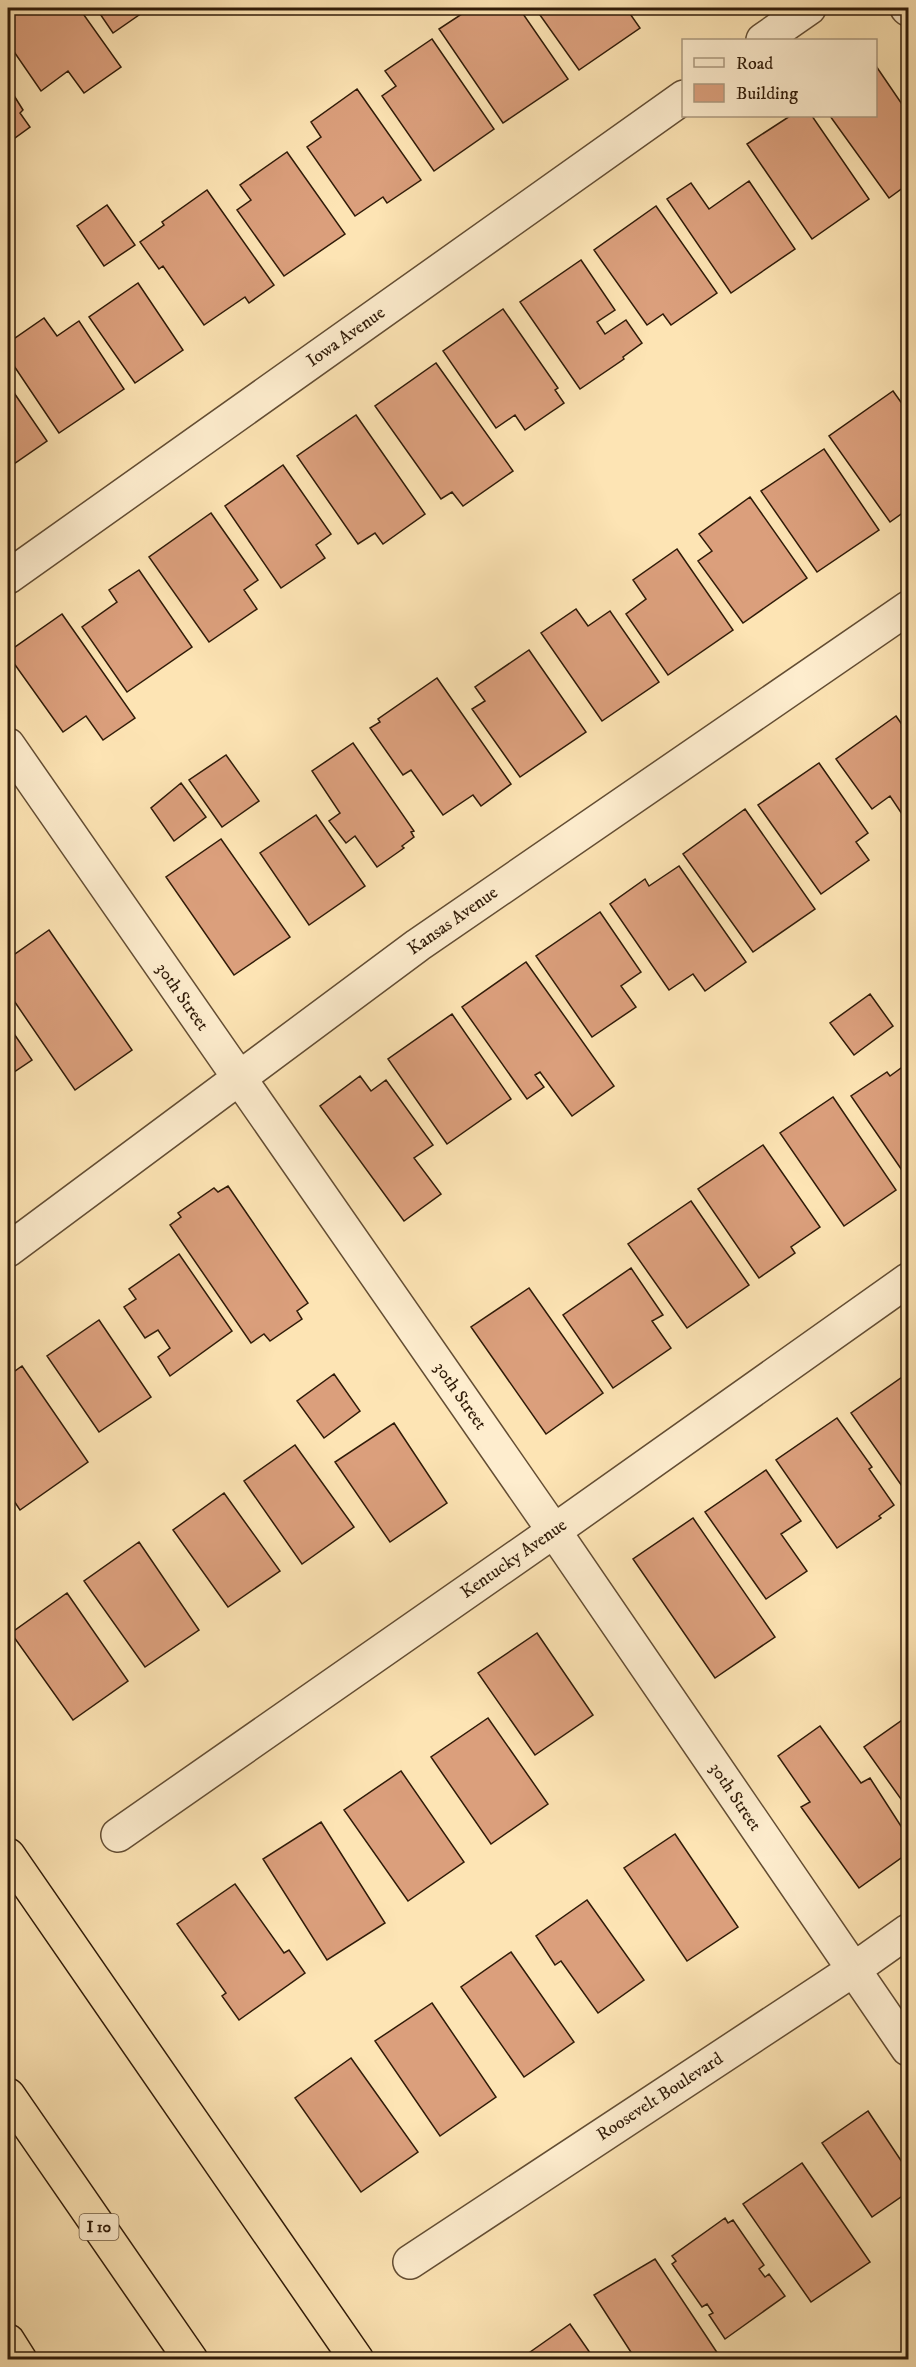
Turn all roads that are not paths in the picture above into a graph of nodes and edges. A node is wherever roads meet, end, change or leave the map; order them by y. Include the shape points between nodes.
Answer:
1 (809, 8) edge
2 (764, 39) edge
3 (682, 98) edge
4 (8, 577) edge
5 (909, 608) edge
6 (8, 745) edge
7 (239, 1078) junction
8 (8, 1250) edge
9 (909, 1280) edge
10 (554, 1531) junction
11 (118, 1835) dead end
12 (8, 1855) edge
13 (909, 1931) edge
14 (853, 1970) junction
15 (909, 2049) edge
16 (8, 2095) edge
17 (410, 2262) dead end
18 (8, 2341) edge
19 (20, 2360) edge
20 (191, 2360) edge
21 (357, 2360) edge

1 - 2 street
3 - 4 street, Iowa Avenue
5 - 7 street, Kansas Avenue via 417,945
6 - 7 street, 30th Street
7 - 8 street, Kansas Avenue
7 - 10 street, 30th Street
9 - 10 street, Kentucky Avenue
10 - 11 street, Kentucky Avenue
10 - 14 street, 30th Street
12 - 21 highway
13 - 14 street, Roosevelt Boulevard
14 - 15 street, 30th Street
14 - 17 street, Roosevelt Boulevard
16 - 20 highway, I 10
18 - 19 highway

